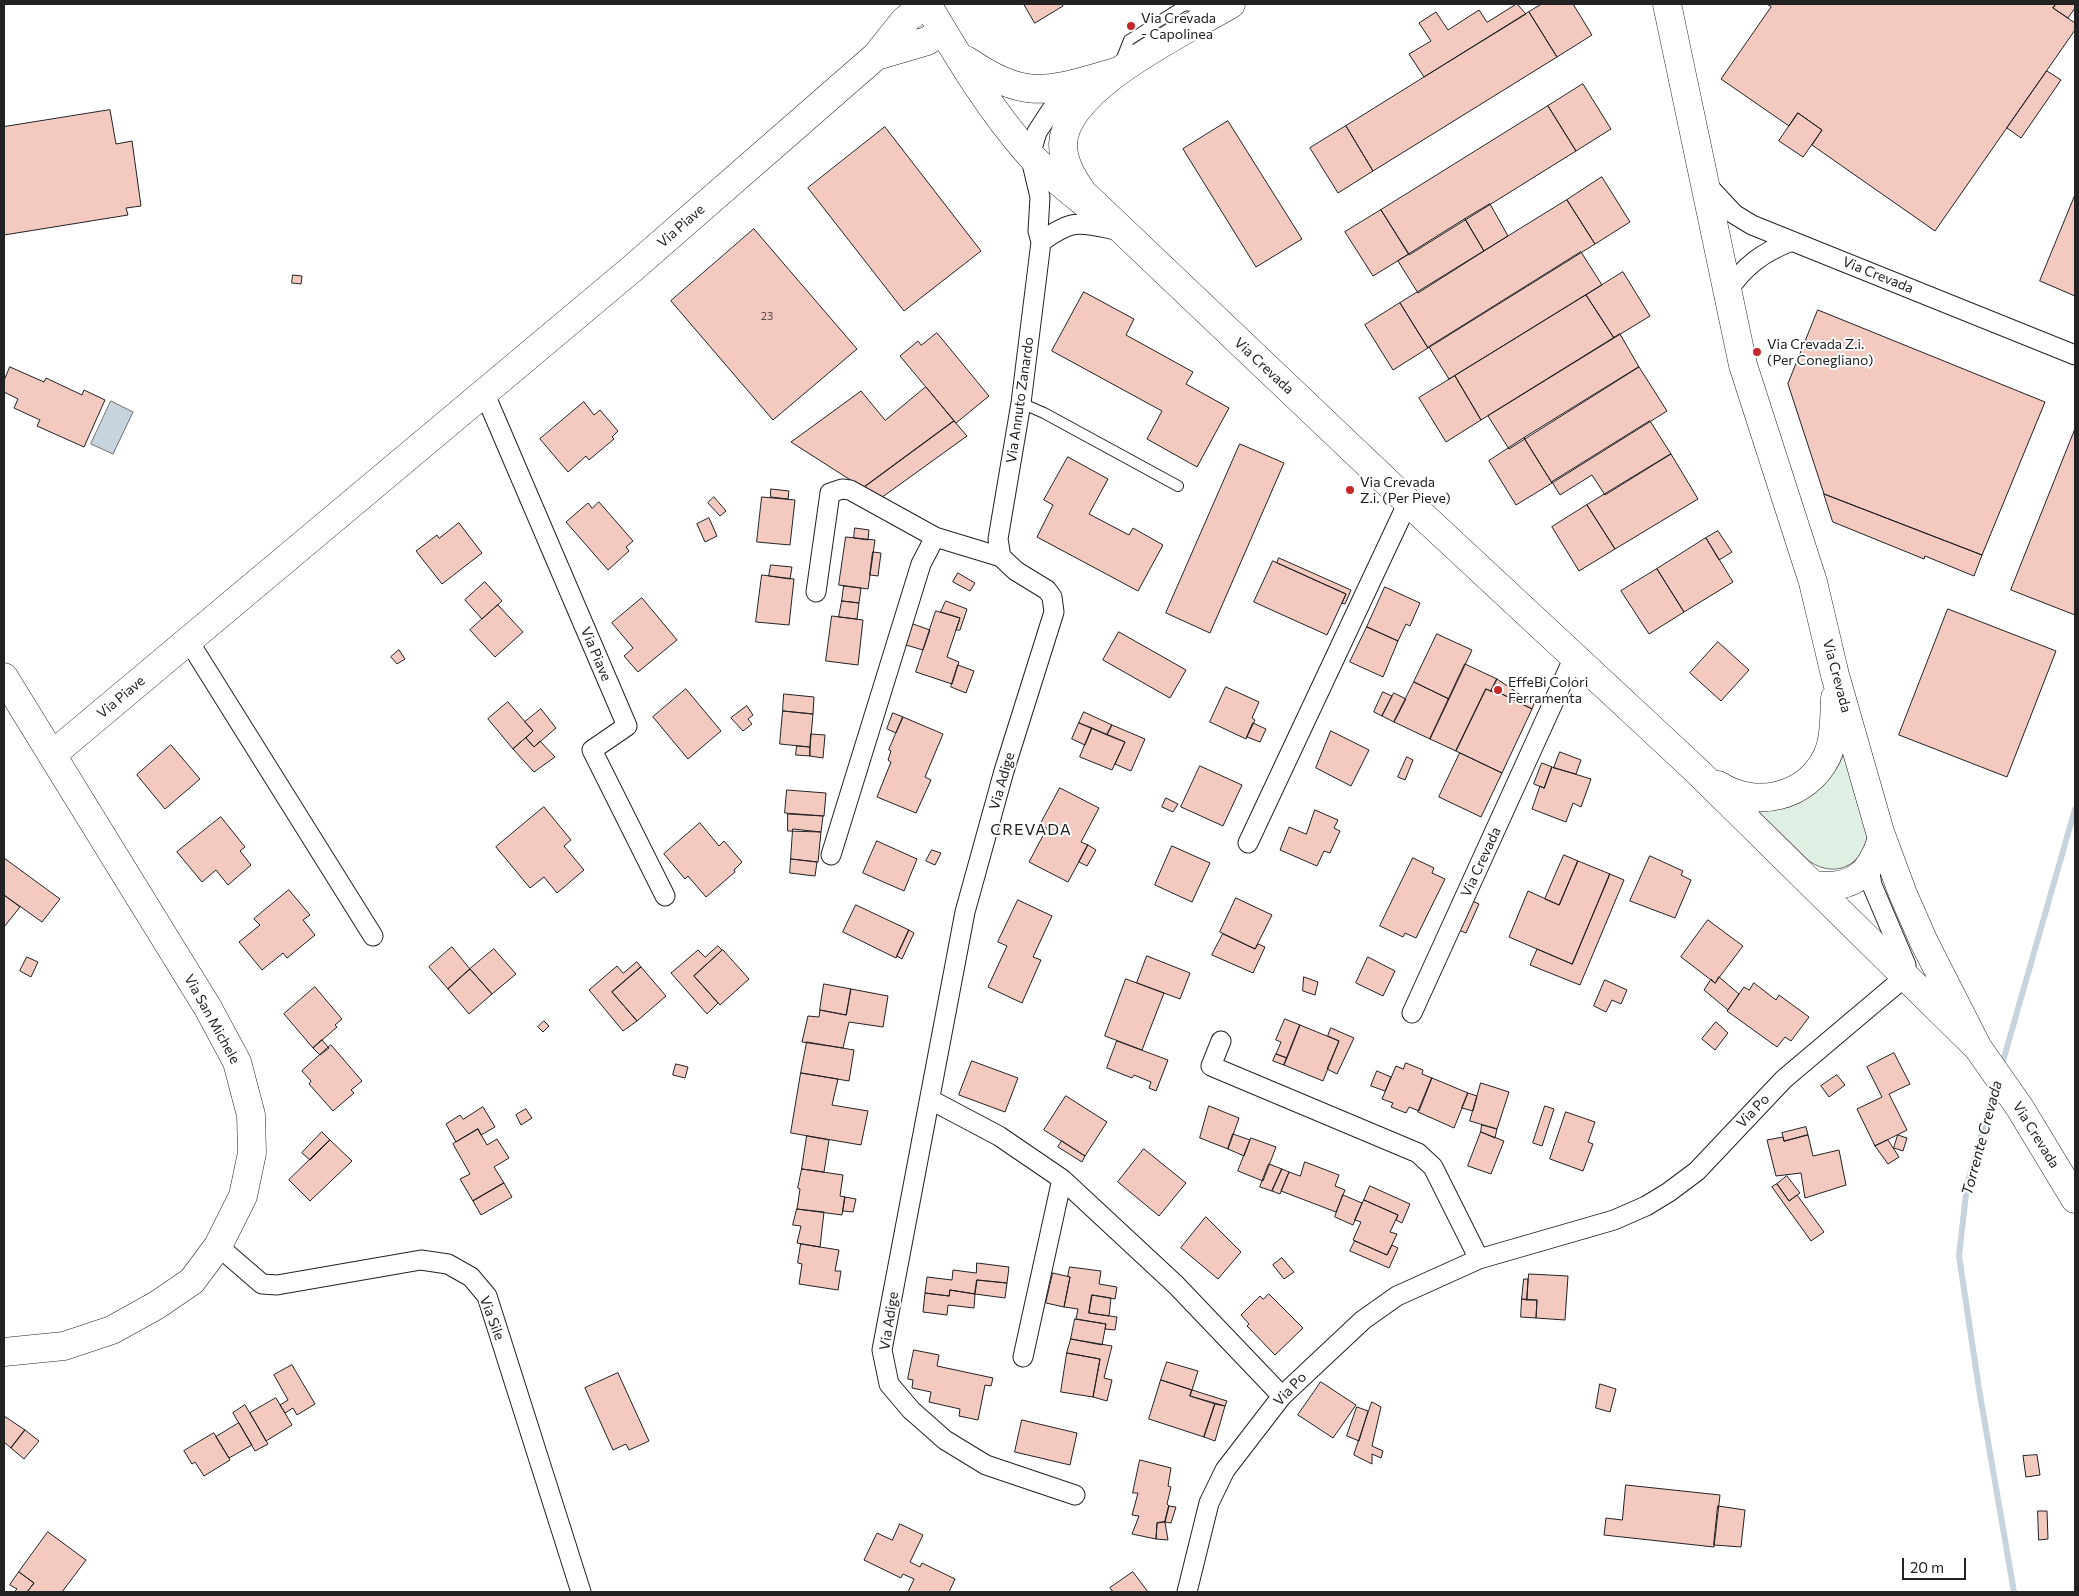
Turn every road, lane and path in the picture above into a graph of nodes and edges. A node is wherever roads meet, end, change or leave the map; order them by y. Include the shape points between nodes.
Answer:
1 (926, 4) edge
2 (1667, 4) edge
3 (1225, 7) edge
4 (943, 31) junction
5 (876, 56) junction
6 (960, 56) junction
7 (1116, 72) junction
8 (1030, 154) junction
9 (1703, 181) junction
10 (1120, 231) junction
11 (1792, 241) junction
12 (1041, 242) junction
13 (1727, 292) junction
14 (2075, 355) edge
15 (484, 392) junction
16 (1021, 403) junction
17 (1178, 486) dead end
18 (1408, 502) junction
19 (935, 537) junction
20 (1000, 557) junction
21 (816, 592) dead end
22 (188, 640) junction
23 (1574, 657) junction
24 (1835, 675) junction
25 (4, 677) edge
26 (53, 754) junction
27 (1696, 770) junction
28 (1882, 838) junction
29 (1248, 843) dead end
30 (831, 855) dead end
31 (1869, 868) junction
32 (1814, 885) junction
33 (665, 896) dead end
34 (373, 936) dead end
35 (1906, 976) junction
36 (1412, 1013) dead end
37 (1221, 1041) dead end
38 (1978, 1048) junction
39 (931, 1100) junction
40 (1062, 1179) junction
41 (2075, 1199) edge
42 (218, 1246) junction
43 (1480, 1259) junction
44 (4, 1352) edge
45 (1023, 1357) dead end
46 (1282, 1396) junction
47 (1075, 1495) dead end
48 (581, 1592) edge
49 (1187, 1592) edge

1 - 4 main road, Via Crevada
1 - 5 main road, Via Piave via 904,21
2 - 9 main road, Via Crevada
3 - 7 main road, Via Crevada
4 - 5 main road, Via Piave via 927,41
4 - 6 main road, Via Crevada
5 - 15 main road, Via Piave via 633,268
6 - 7 main road, Via Crevada via 993,79 1032,90 1064,87
6 - 8 main road, Via Crevada via 982,95
7 - 8 street, Via Crevada via 1052,110 1038,132
7 - 10 main road, Via Crevada via 1076,108 1067,123 1063,144 1065,161 1072,177
8 - 10 main road, Via Crevada via 1054,178
8 - 12 street, Via Annuto Zanardo via 1040,197 1038,231
9 - 11 street, Via Crevada via 1734,214
9 - 13 main road, Via Crevada
10 - 12 street via 1071,225 1060,228
10 - 18 main road, Via Crevada
11 - 13 street via 1752,261
11 - 14 street, Via Crevada
12 - 16 street, Via Annuto Zanardo
13 - 24 main road, Via Crevada via 1743,365 1813,582
15 - 22 main road, Via Piave
15 - 33 street, Via Piave via 627,726 592,750
16 - 17 lane
16 - 20 street, Via Annuto Zanardo via 998,539
18 - 23 main road, Via Crevada
18 - 29 street
19 - 20 street, Via Adige
19 - 21 street, Via Adige via 850,490 842,488 830,493
19 - 30 street via 921,564
20 - 39 street, Via Adige via 1047,590 1055,605 965,912
22 - 26 main road, Via Piave
22 - 34 street
23 - 27 main road, Via Crevada
23 - 36 street, Via Crevada
24 - 27 main road via 1832,740 1827,756 1807,782 1772,798 1752,798 1731,793
24 - 28 main road, Via Crevada
25 - 26 main road, Via San Michele
26 - 42 main road, Via San Michele via 208,1008 237,1062 251,1115 252,1153 243,1196
27 - 32 main road, Via Crevada
28 - 31 main road
28 - 38 main road, Via Crevada via 1920,934
31 - 32 main road via 1845,885
31 - 35 street via 1872,885 1906,964
32 - 35 main road, Via Crevada
35 - 38 main road, Via Crevada
35 - 43 street, Via Po via 1784,1079 1697,1171 1669,1192 1614,1220
37 - 43 street via 1211,1066 1418,1152 1433,1166
38 - 41 main road, Via Crevada via 2020,1108
39 - 40 street via 999,1136
39 - 47 street, Via Adige via 882,1350 889,1384 945,1440 986,1465
40 - 45 street
40 - 46 street via 1176,1284
42 - 44 main road, Via San Michele via 192,1281 112,1330 64,1346
42 - 48 street, Via Sile via 262,1284 277,1285 421,1260 448,1264 471,1277 487,1296
43 - 46 street, Via Po via 1397,1296 1363,1320
46 - 49 street, Via Po via 1225,1470 1209,1503

